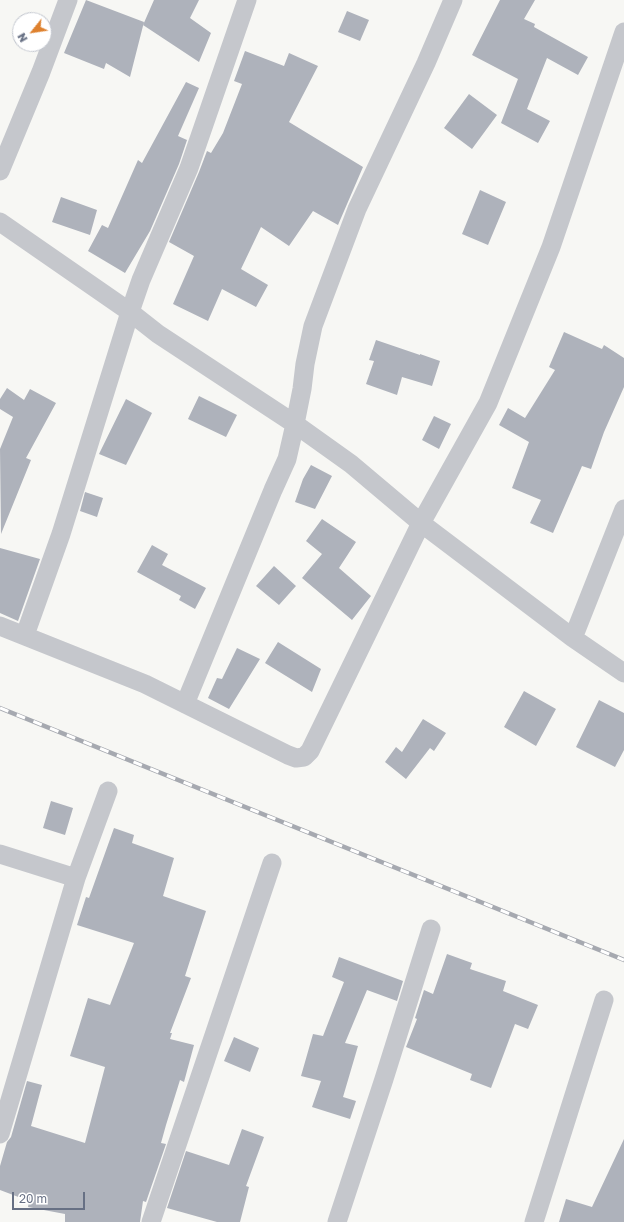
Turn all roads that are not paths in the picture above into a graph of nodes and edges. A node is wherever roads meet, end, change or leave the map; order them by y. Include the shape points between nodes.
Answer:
1 (68, 0) edge
2 (247, 0) edge
3 (453, 0) edge
4 (624, 32) edge
5 (0, 171) edge
6 (0, 222) edge
7 (130, 312) junction
8 (295, 424) junction
9 (624, 509) edge
10 (420, 523) junction
11 (0, 626) edge
12 (25, 636) junction
13 (573, 638) junction
14 (624, 673) edge
15 (185, 704) junction
16 (108, 792) dead end
17 (0, 854) edge
18 (272, 863) dead end
19 (76, 878) junction
20 (430, 930) dead end
21 (604, 1000) dead end
22 (0, 1134) edge
23 (151, 1222) edge
24 (336, 1222) edge
25 (534, 1222) edge

1 - 5 street
2 - 7 street via 189,168
3 - 8 street via 357,209 313,326
4 - 10 street via 551,247 488,403
6 - 7 street
7 - 8 street via 158,334
7 - 12 street via 61,534
8 - 10 street via 351,464
8 - 15 street via 287,459
9 - 13 street
10 - 13 street
10 - 15 street via 315,742 304,757 288,755
11 - 12 street
12 - 15 street via 145,684
13 - 14 street
16 - 19 street
17 - 19 street
18 - 23 street
19 - 22 street
20 - 24 street
21 - 25 street

